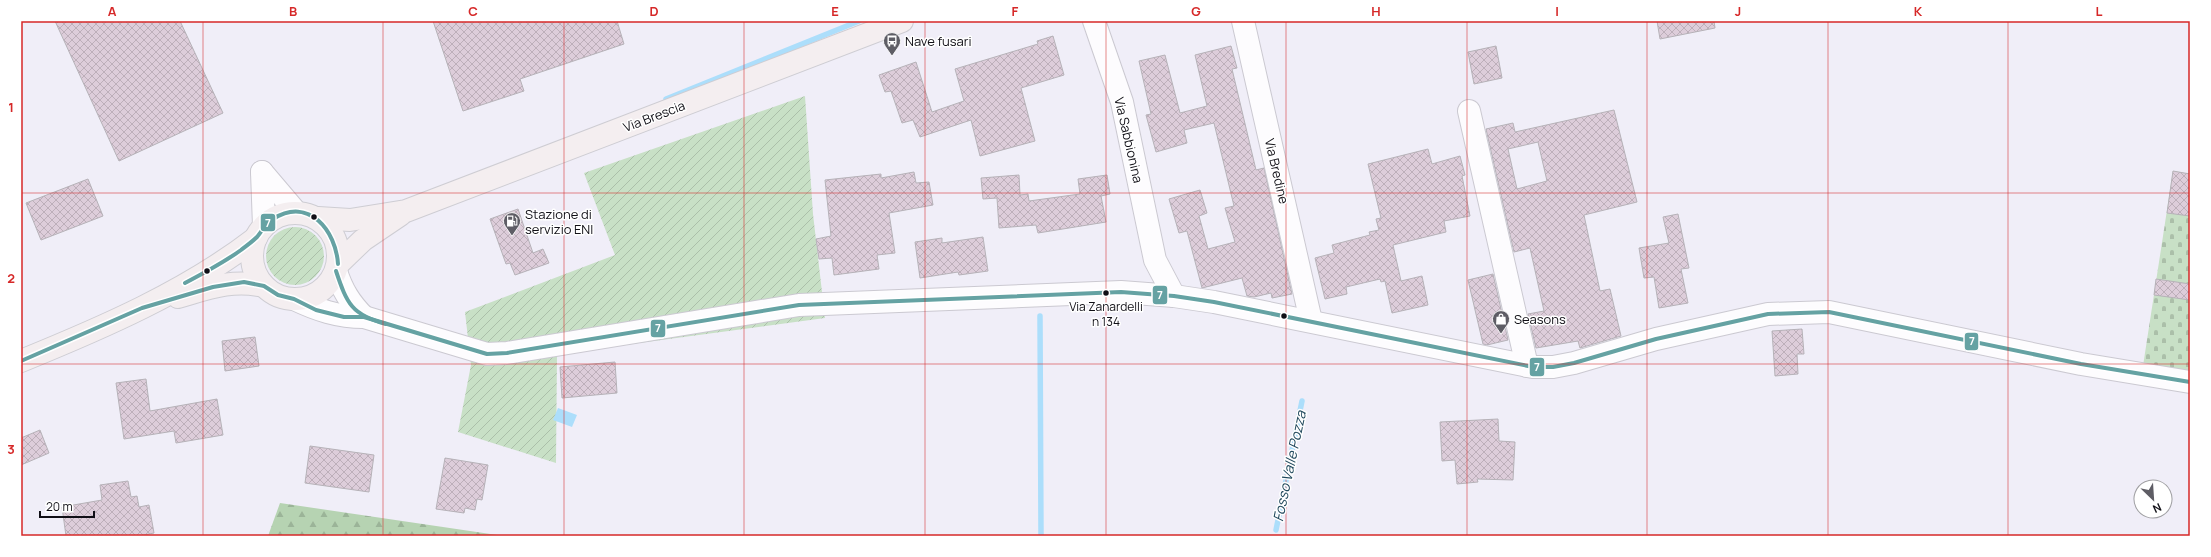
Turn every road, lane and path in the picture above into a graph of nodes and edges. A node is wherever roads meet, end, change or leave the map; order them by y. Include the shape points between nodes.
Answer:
1 (888, 21) edge
2 (902, 21) edge
3 (1094, 21) edge
4 (1243, 21) edge
5 (865, 35) junction
6 (1470, 111) dead end
7 (406, 211) junction
8 (296, 212) junction
9 (318, 218) junction
10 (260, 232) junction
11 (1155, 260) junction
12 (337, 268) junction
13 (264, 286) junction
14 (1140, 293) junction
15 (1174, 296) junction
16 (294, 299) junction
17 (142, 308) junction
18 (364, 318) junction
19 (1311, 321) junction
20 (21, 361) edge
21 (1527, 366) junction
22 (2190, 382) edge

1 - 5 street
2 - 5 main road, Via Brescia
3 - 11 street, Via Sabbionina via 1122,102
4 - 19 street, Via Bredine
5 - 7 main road, Via Brescia
6 - 21 street
7 - 9 main road, Via Brescia via 350,220
7 - 12 main road, Via Brescia via 363,240
8 - 9 main road, Via Brescia
8 - 10 main road, Via Brescia via 278,216
8 - 10 street via 262,172
9 - 12 main road via 335,238 339,251
10 - 13 main road via 252,255 255,271
10 - 17 main road, Via Brescia via 238,252
11 - 14 street
11 - 15 street, Via Sabbionina
12 - 16 main road, Via Brescia via 329,283 319,292
12 - 18 street via 341,288
13 - 16 main road, Via Brescia via 278,295
13 - 17 main road, Via Brescia via 244,282 213,286
14 - 15 street
14 - 18 street via 1073,292 799,306 507,353 487,354
15 - 19 street
16 - 18 street via 316,310 344,317
17 - 20 main road, Via Brescia
19 - 21 street
21 - 22 street via 1553,367 1574,363 1656,338 1768,314 1829,312 2081,364

